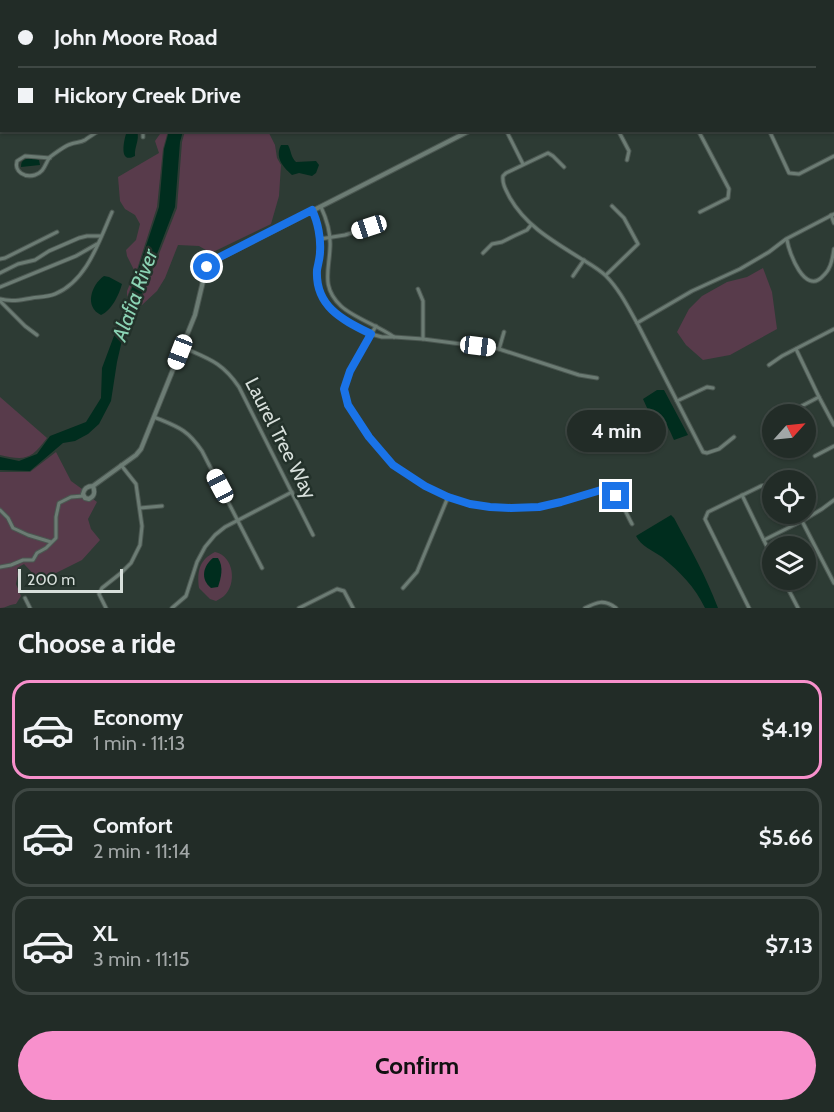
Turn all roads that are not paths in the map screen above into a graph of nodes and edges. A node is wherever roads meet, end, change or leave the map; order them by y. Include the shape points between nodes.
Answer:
1 (96, 132) edge
2 (143, 132) edge
3 (467, 132) edge
4 (507, 132) edge
5 (619, 132) edge
6 (699, 132) edge
7 (769, 132) edge
8 (143, 136) dead end
9 (834, 156) edge
10 (50, 158) junction
11 (627, 160) dead end
12 (523, 165) junction
13 (564, 167) dead end
14 (321, 206) junction
15 (612, 206) dead end
16 (312, 210) junction
17 (112, 212) dead end
18 (700, 212) dead end
19 (833, 214) edge
20 (383, 223) dead end
21 (834, 223) edge
22 (531, 225) junction
23 (57, 232) dead end
24 (101, 236) junction
25 (330, 238) junction
26 (320, 239) junction
27 (786, 239) junction
28 (98, 244) junction
29 (834, 249) edge
30 (483, 253) dead end
31 (0, 259) edge
32 (584, 261) junction
33 (0, 273) edge
34 (606, 275) junction
35 (573, 276) dead end
36 (0, 287) edge
37 (418, 289) dead end
38 (0, 300) edge
39 (637, 323) junction
40 (376, 326) junction
41 (834, 330) edge
42 (504, 332) dead end
43 (371, 334) junction
44 (37, 335) dead end
45 (394, 337) junction
46 (423, 339) junction
47 (182, 347) junction
48 (499, 349) junction
49 (796, 349) junction
50 (769, 365) dead end
51 (597, 378) dead end
52 (713, 388) dead end
53 (819, 397) junction
54 (678, 401) junction
55 (806, 404) edge
56 (154, 417) junction
57 (834, 425) edge
58 (734, 437) dead end
59 (834, 446) edge
60 (816, 455) edge
61 (121, 465) junction
62 (93, 486) junction
63 (762, 486) edge
64 (292, 492) junction
65 (742, 495) junction
66 (83, 496) junction
67 (448, 497) junction
68 (834, 500) edge
69 (162, 506) dead end
70 (140, 508) junction
71 (0, 510) edge
72 (816, 513) edge
73 (238, 520) junction
74 (632, 524) dead end
75 (796, 524) edge
76 (804, 524) edge
77 (313, 535) dead end
78 (762, 536) edge
79 (772, 536) edge
80 (51, 542) junction
81 (0, 567) edge
82 (262, 568) dead end
83 (834, 583) edge
84 (403, 588) dead end
85 (789, 590) edge
86 (25, 598) dead end
87 (30, 608) edge
88 (106, 608) edge
89 (172, 608) edge
90 (299, 608) edge
91 (353, 608) edge
92 (585, 608) edge
93 (616, 608) edge
94 (749, 608) edge
95 (798, 608) edge

1 - 10 street
2 - 8 street
3 - 14 street
4 - 12 street
5 - 11 street via 628,151
6 - 18 street via 729,189 728,198
7 - 9 street via 789,172 799,174
10 - 10 street via 25,156 15,166 22,175 36,175
12 - 13 street via 548,153
12 - 22 street via 506,173 502,180
14 - 16 street
14 - 25 street
15 - 34 street via 624,218 638,244
16 - 26 street
16 - 47 street via 208,265
17 - 24 street
19 - 21 street
19 - 27 street
20 - 25 street
22 - 30 street via 492,244
22 - 32 street
23 - 31 street
24 - 28 street
24 - 33 street via 79,238
25 - 26 street
25 - 40 street via 327,278 333,295 343,308
26 - 43 street via 317,278 325,301 338,316
27 - 29 street via 798,269 812,282 829,270
27 - 39 street via 740,269
28 - 36 street
28 - 38 street via 68,287 55,294 13,302
32 - 34 street
32 - 35 street
34 - 39 street
37 - 46 street via 423,302
38 - 44 street
39 - 54 street
40 - 43 street
40 - 45 street
41 - 49 street
42 - 48 street
43 - 45 street
43 - 67 street via 344,389 348,405 393,465
45 - 46 street
46 - 48 street
47 - 56 street
47 - 64 street, Laurel Tree Way via 216,362 230,374
48 - 51 street
49 - 50 street
49 - 53 street
52 - 54 street via 707,387
53 - 55 street
53 - 57 street
54 - 58 street via 703,452 719,450
56 - 61 street via 139,452
56 - 73 street via 180,427 193,438
59 - 60 street
61 - 62 street
61 - 70 street via 136,484
62 - 66 street via 84,489
62 - 66 street via 93,496
63 - 65 street
64 - 73 street
64 - 77 street, Laurel Tree Way
65 - 78 street
65 - 94 street via 708,512 705,519
66 - 80 street via 59,503 56,538
67 - 74 street via 470,504 520,508 539,507 601,490 616,496
67 - 84 street via 417,572
68 - 72 street
69 - 70 street
70 - 88 street via 140,544 126,568 102,588 99,594
71 - 80 street via 13,528
73 - 82 street
73 - 89 street via 205,547 186,596
75 - 79 street
76 - 83 street
80 - 81 street via 33,560
85 - 95 street
86 - 87 street
90 - 91 street via 337,589 344,591
92 - 93 street via 602,601

